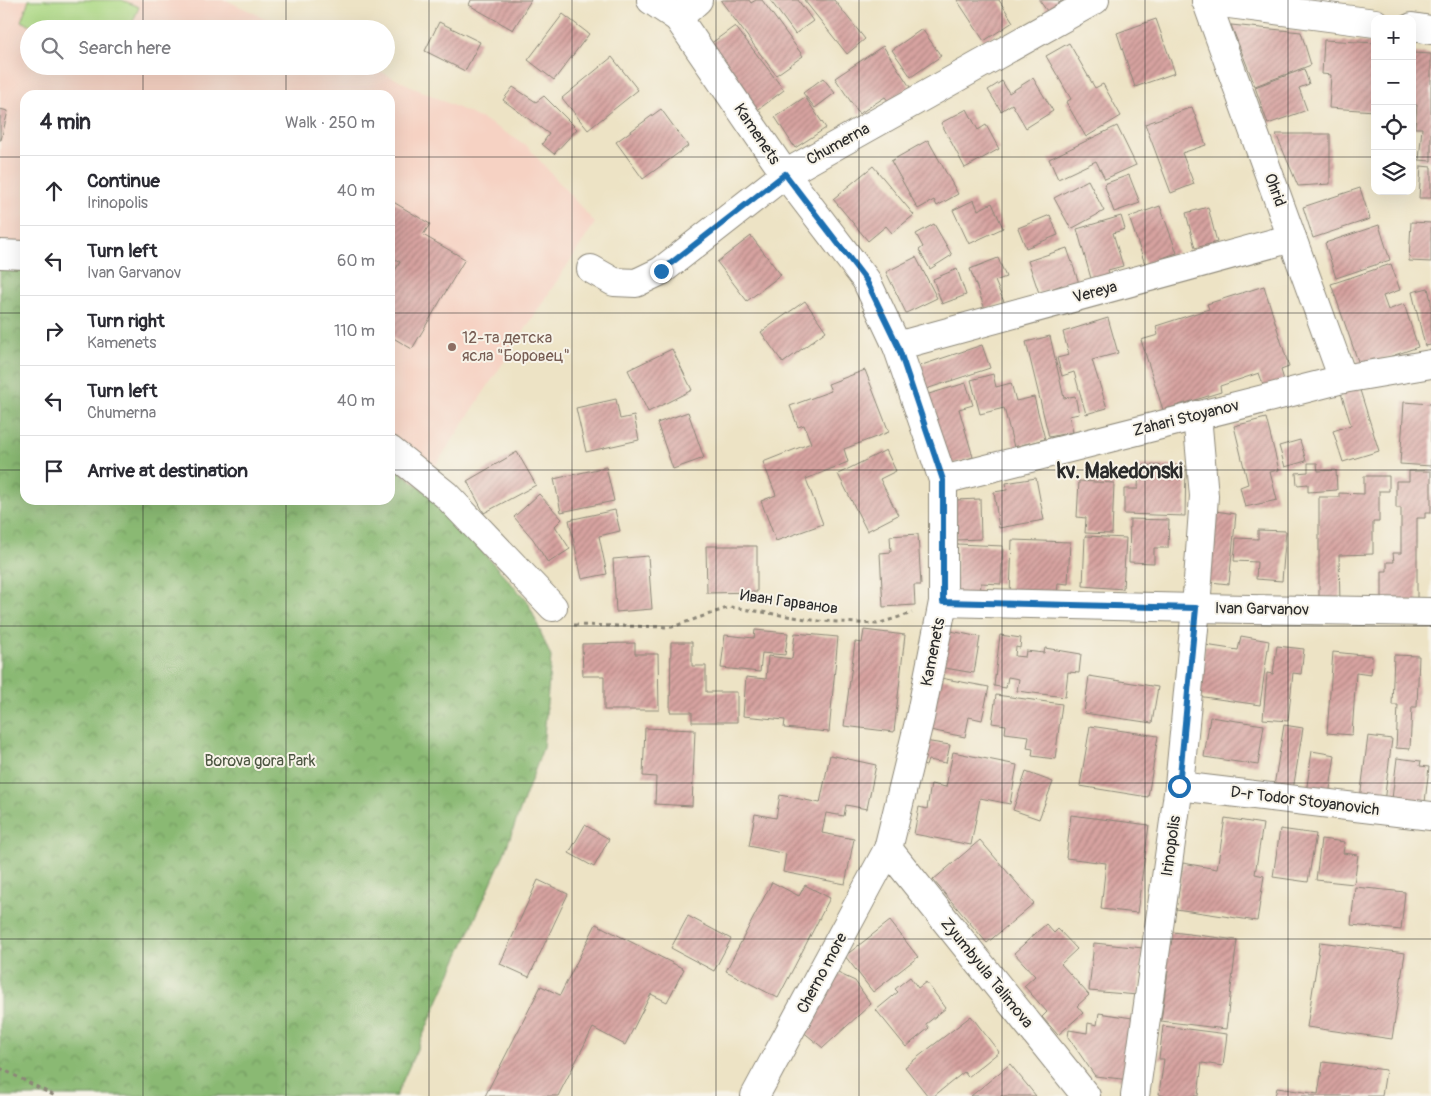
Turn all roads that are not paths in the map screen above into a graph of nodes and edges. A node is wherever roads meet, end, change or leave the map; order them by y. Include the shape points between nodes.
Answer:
1 (651, 0) edge
2 (698, 0) edge
3 (1095, 0) edge
4 (1206, 0) edge
5 (678, 18) junction
6 (1371, 22) edge
7 (1416, 28) edge
8 (1431, 30) edge
9 (785, 174) junction
10 (1292, 238) junction
11 (0, 254) edge
12 (20, 255) edge
13 (592, 268) dead end
14 (898, 346) junction
15 (1431, 364) edge
16 (1344, 379) junction
17 (1197, 415) junction
18 (395, 454) edge
19 (943, 480) junction
20 (943, 602) junction
21 (553, 607) road end
22 (1196, 608) junction
23 (1431, 612) edge
24 (1179, 786) junction
25 (1431, 816) edge
26 (888, 849) junction
27 (755, 1096) edge
28 (1086, 1096) edge
29 (1135, 1096) edge

1 - 5 street, Kamenets
2 - 5 street
3 - 9 street, Chumerna
4 - 6 street
4 - 10 street, Ohrid
5 - 9 street, Kamenets
7 - 8 street
9 - 13 street, Chumerna via 661,271 636,283 614,282
9 - 14 street, Kamenets via 866,280
10 - 14 street, Vereya
10 - 16 street, Ohrid
11 - 12 street
14 - 19 street, Kamenets
15 - 16 street, Zahari Stoyanov
16 - 17 street, Zahari Stoyanov
17 - 19 street, Zahari Stoyanov
17 - 22 street, Irinopolis via 1204,496
18 - 21 street via 446,495
19 - 20 street, Kamenets
20 - 22 street, Ivan Garvanov
20 - 26 street, Kamenets via 920,718
22 - 23 street, Ivan Garvanov
22 - 24 street, Irinopolis
24 - 25 street, D-r Todor Stoyanovich
24 - 29 street, Irinopolis
26 - 27 street, Cherno more
26 - 28 street, Zyumbyula Talimova

